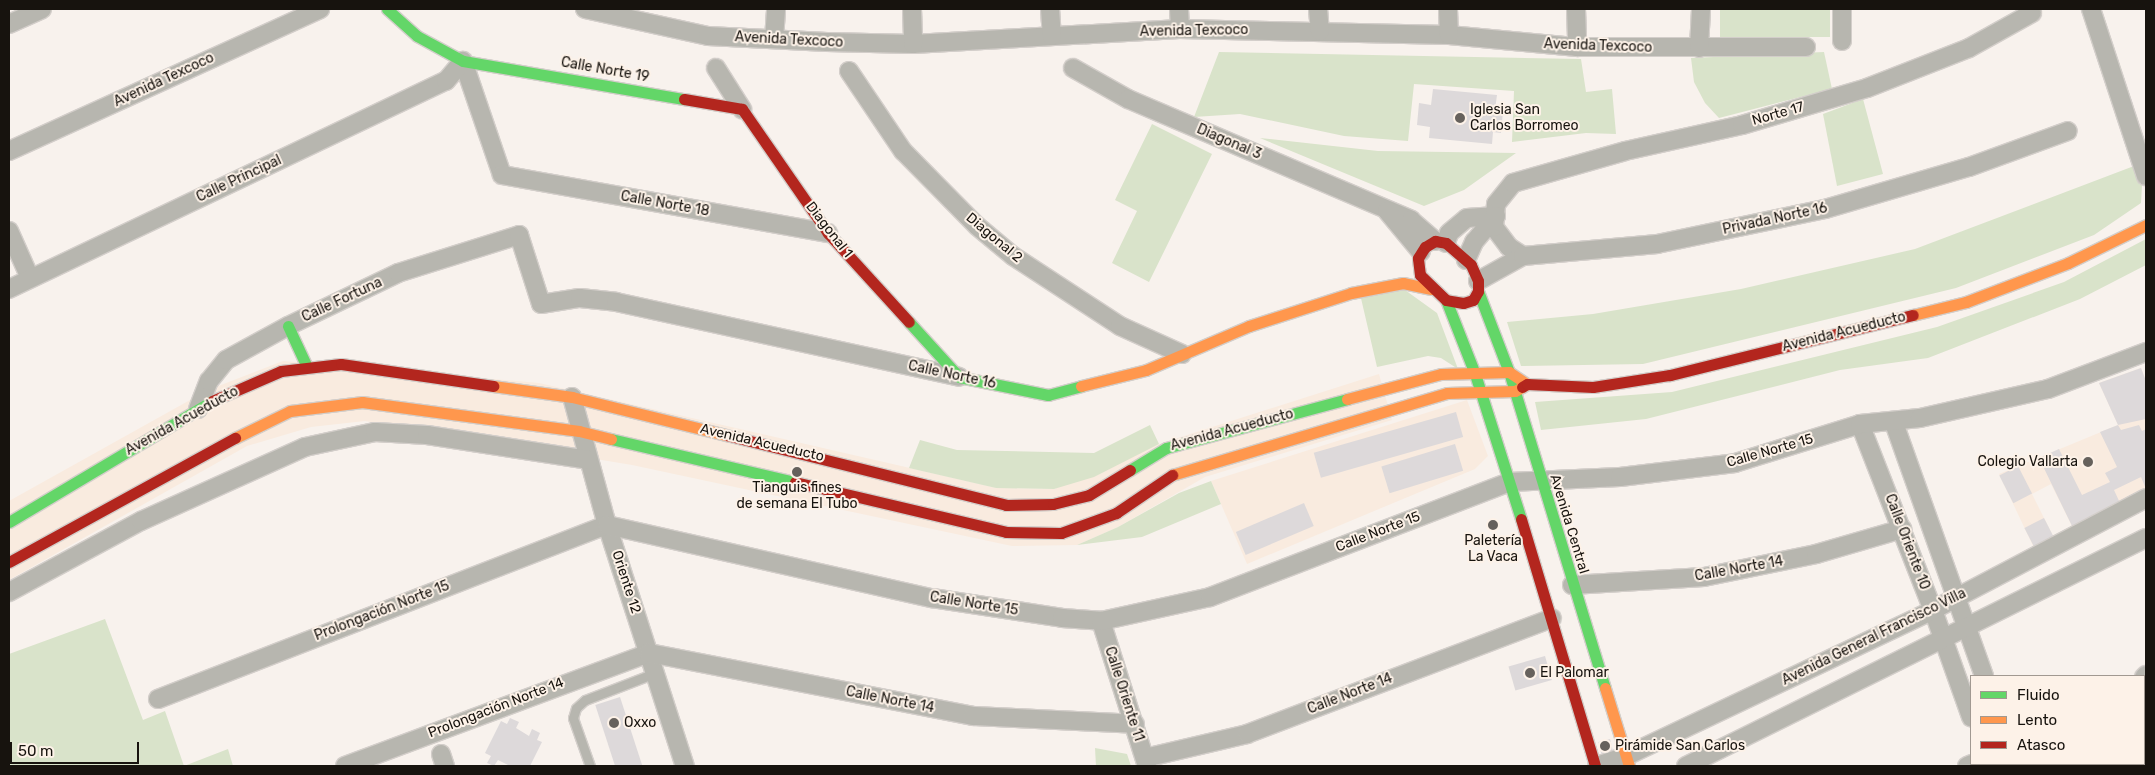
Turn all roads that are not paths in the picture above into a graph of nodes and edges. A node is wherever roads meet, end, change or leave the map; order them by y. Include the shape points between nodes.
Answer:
1 (42, 9) edge
2 (320, 9) edge
3 (387, 9) edge
4 (585, 9) edge
5 (776, 9) edge
6 (912, 9) edge
7 (1050, 9) edge
8 (1179, 9) edge
9 (1318, 9) edge
10 (1448, 9) edge
11 (1576, 9) edge
12 (1701, 9) edge
13 (1842, 9) edge
14 (2091, 9) edge
15 (2032, 13) dead end
16 (646, 16) edge
17 (9, 24) edge
18 (1180, 30) junction
19 (1320, 31) junction
20 (1449, 35) junction
21 (1052, 36) junction
22 (774, 39) junction
23 (1842, 41) dead end
24 (913, 44) junction
25 (1577, 47) junction
26 (1806, 47) dead end
27 (1699, 48) junction
28 (463, 61) junction
29 (716, 68) dead end
30 (1073, 68) dead end
31 (849, 71) dead end
32 (742, 110) junction
33 (2068, 131) dead end
34 (9, 151) edge
35 (2146, 176) edge
36 (1387, 211) junction
37 (1496, 216) junction
38 (2146, 225) edge
39 (9, 231) edge
40 (828, 233) junction
41 (519, 235) joint
42 (1440, 242) junction
43 (1514, 256) junction
44 (1416, 258) junction
45 (1466, 260) junction
46 (1384, 273) dead end
47 (30, 278) junction
48 (1478, 286) junction
49 (9, 288) edge
50 (1431, 289) junction
51 (1351, 293) junction
52 (1446, 300) junction
53 (288, 326) junction
54 (2146, 352) edge
55 (1182, 354) junction
56 (307, 367) junction
57 (1510, 372) junction
58 (1475, 374) junction
59 (959, 377) junction
60 (1527, 384) junction
61 (1480, 390) junction
62 (1515, 391) junction
63 (572, 397) junction
64 (198, 409) junction
65 (1894, 423) junction
66 (1860, 424) junction
67 (579, 431) junction
68 (588, 460) junction
69 (1540, 479) junction
70 (1510, 482) junction
71 (2146, 498) edge
72 (9, 522) edge
73 (607, 525) junction
74 (1902, 529) junction
75 (2146, 538) edge
76 (9, 562) edge
77 (1572, 585) junction
78 (9, 592) edge
79 (1955, 599) junction
80 (1933, 610) junction
81 (1552, 618) junction
82 (1100, 621) junction
83 (1967, 628) junction
84 (1943, 639) junction
85 (649, 653) junction
86 (655, 673) junction
87 (1984, 675) edge
88 (158, 699) dead end
89 (1970, 714) edge
90 (1135, 724) junction
91 (1627, 761) edge
92 (1146, 762) edge
93 (345, 766) edge
94 (590, 766) edge
95 (685, 766) edge
96 (1596, 766) edge
97 (1686, 766) edge

1 - 17 street
2 - 34 street, Avenida Texcoco
3 - 28 street, Calle Norte 19 via 417,36
4 - 16 street, Avenida Texcoco
5 - 22 street
6 - 24 street
7 - 21 street
8 - 18 street
9 - 19 street
10 - 20 street
11 - 25 street
12 - 27 street
13 - 23 street
14 - 35 street
15 - 37 street, Norte 17 via 1969,48 1867,88 1742,125 1625,151 1513,183 1496,204
16 - 22 street, Avenida Texcoco via 708,36
18 - 19 street, Avenida Texcoco
18 - 21 street, Avenida Texcoco
19 - 20 street, Avenida Texcoco
20 - 25 street, Avenida Texcoco
21 - 24 street, Avenida Texcoco
22 - 24 street, Avenida Texcoco
25 - 27 street, Avenida Texcoco
26 - 27 street, Avenida Texcoco
28 - 32 street, Calle Norte 19
28 - 40 street, Calle Norte 18 via 502,175
28 - 47 street, Calle Principal via 446,81
29 - 32 street, Diagonal 1
30 - 36 street, Diagonal 3 via 1128,98
31 - 55 street, Diagonal 2 via 903,151 977,226 1013,256 1120,326
32 - 40 street, Diagonal 1
33 - 43 street, Privada Norte 16 via 1969,167 1825,209 1657,244
36 - 42 street, Diagonal 3 via 1411,220
36 - 44 street, Diagonal 3
37 - 42 street via 1467,218
37 - 43 street via 1494,227
37 - 45 street via 1474,242
38 - 60 street, Avenida Acueducto via 2068,263 1966,302 1670,375 1593,387
39 - 47 street
40 - 59 street, Diagonal 1
41 - 53 street, Calle Fortuna via 398,273
41 - 59 street, Calle Norte 16 via 541,304 580,298 616,302
42 - 44 street
42 - 45 street
43 - 48 street, Privada Norte 16
44 - 50 street via 1420,275
45 - 48 street
46 - 51 street, Calle Norte 16 via 1366,280
47 - 49 street, Calle Principal
48 - 52 street via 1473,300 1463,303
48 - 57 street, Avenida Central
50 - 51 street, Calle Norte 16 via 1403,283
50 - 52 street
51 - 55 street, Calle Norte 16 via 1249,326
52 - 58 street
53 - 56 street
53 - 64 street, Calle Fortuna via 226,360 208,381
54 - 65 street, Calle Norte 15 via 2048,389
55 - 59 street, Calle Norte 16 via 1146,370 1048,395
56 - 63 street, Avenida Acueducto via 341,364 406,371
56 - 64 street, Avenida Acueducto via 281,371 226,393
57 - 58 street, Avenida Acueducto
57 - 60 street
57 - 62 street, Avenida Central
58 - 61 street
58 - 63 street, Avenida Acueducto via 1441,374 1166,448 1089,495 1053,504 1006,505
60 - 62 street
61 - 62 street, Avenida Acueducto
61 - 67 street, Avenida Acueducto via 1446,394 1168,476 1116,513 1061,532 1006,532
61 - 70 street
62 - 69 street, Avenida Central
63 - 67 street, Oriente 12
64 - 72 street, Avenida Acueducto
65 - 66 street, Calle Norte 15
65 - 79 street, Calle Oriente 10
66 - 69 street, Calle Norte 15 via 1735,464 1620,477
66 - 74 street, Calle Oriente 10
67 - 68 street, Oriente 12
67 - 76 street, Avenida Acueducto via 362,402 290,411
68 - 73 street, Oriente 12
68 - 78 street via 427,435 375,432 314,446 142,520
69 - 70 street, Calle Norte 15
69 - 77 street, Avenida Central
70 - 81 street
70 - 82 street, Calle Norte 15 via 1210,597
71 - 79 street, Avenida General Francisco Villa
73 - 82 street, Calle Norte 15 via 932,598
73 - 85 street, Oriente 12
73 - 88 street, Prolongación Norte 15
74 - 77 street, Calle Norte 14 via 1816,554 1704,578
74 - 80 street, Calle Oriente 10
75 - 83 street
77 - 91 street, Avenida Central
79 - 80 street, Avenida General Francisco Villa
79 - 83 street, Calle Oriente 10
80 - 84 street, Calle Oriente 10
80 - 91 street, Avenida General Francisco Villa
81 - 92 street, Calle Norte 14 via 1248,734
81 - 96 street
82 - 90 street, Calle Oriente 11
83 - 84 street
83 - 87 street, Calle Oriente 10
84 - 89 street, Calle Oriente 10
84 - 97 street
85 - 86 street, Oriente 12
85 - 90 street, Calle Norte 14 via 973,716
85 - 93 street, Prolongación Norte 14
86 - 94 lane via 585,700 576,708 574,718
86 - 95 street, Oriente 12
90 - 92 street, Calle Oriente 11
91 - 96 street, Avenida General Francisco Villa

